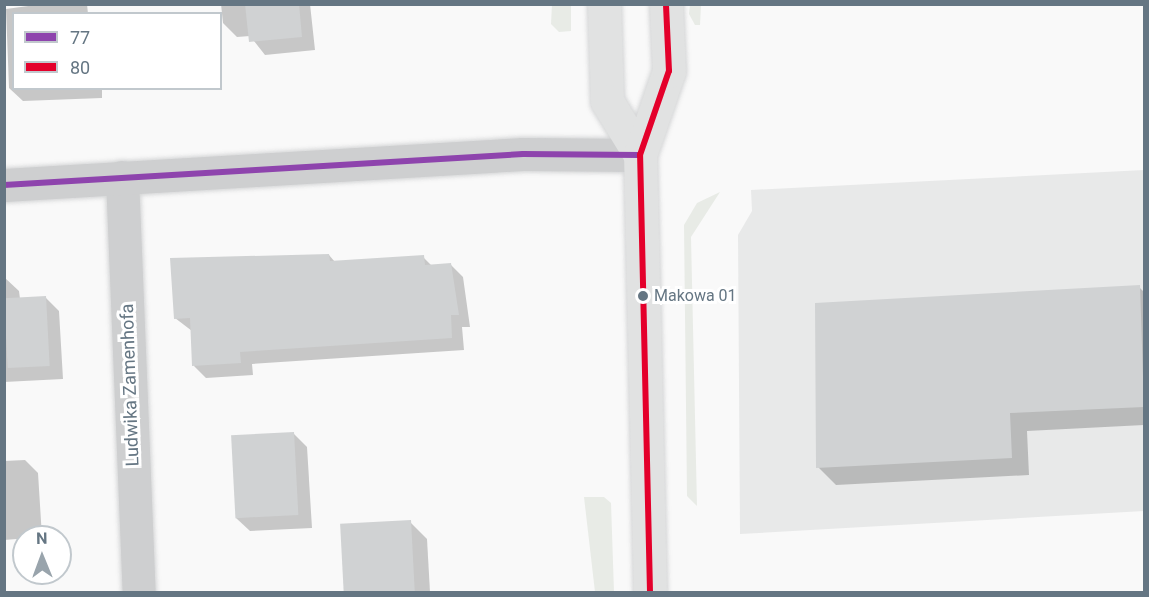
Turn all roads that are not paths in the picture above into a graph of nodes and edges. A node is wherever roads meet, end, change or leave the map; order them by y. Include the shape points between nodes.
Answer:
1 (604, 4) edge
2 (666, 4) edge
3 (640, 155) junction
4 (122, 177) junction
5 (4, 185) edge
6 (139, 592) edge
7 (650, 592) edge

1 - 3 main road via 607,101
2 - 3 main road via 669,71
3 - 4 street via 523,154
3 - 7 main road
4 - 5 street
4 - 6 street, Ludwika Zamenhofa

